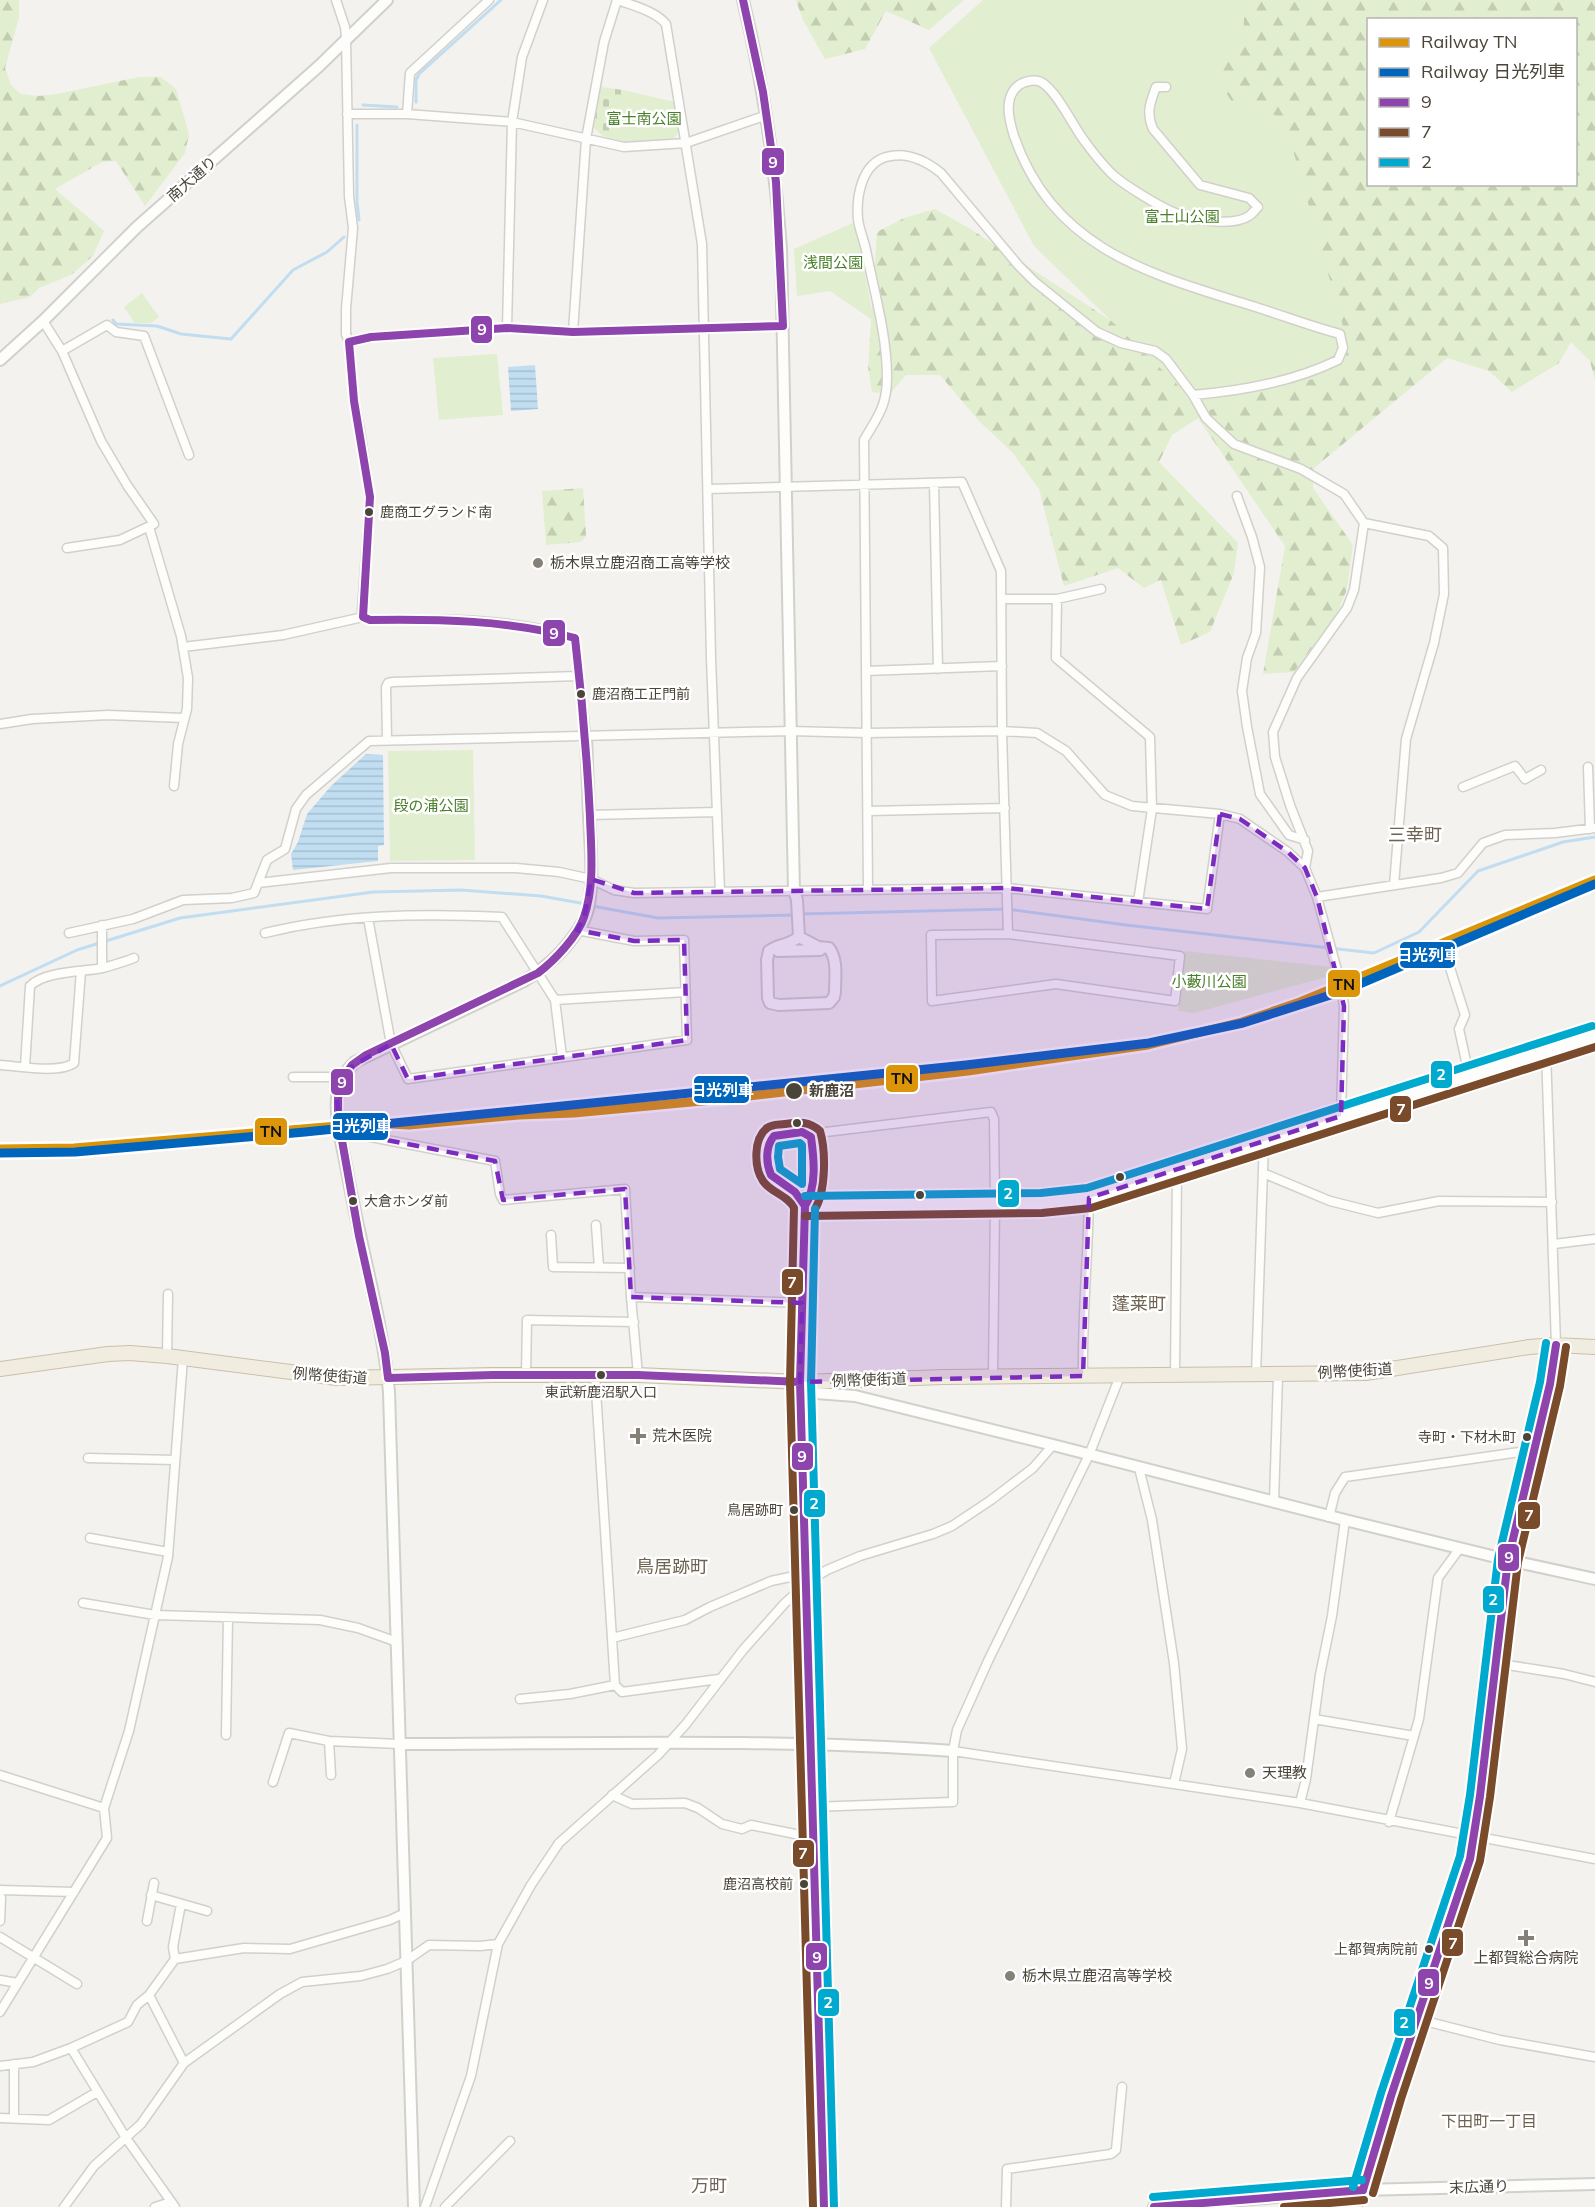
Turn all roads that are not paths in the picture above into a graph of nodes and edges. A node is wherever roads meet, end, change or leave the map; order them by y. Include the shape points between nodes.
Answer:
1 (336, 0) edge
2 (387, 0) edge
3 (489, 0) edge
4 (543, 0) edge
5 (617, 0) edge
6 (743, 0) edge
7 (346, 38) junction
8 (1166, 87) dead end
9 (347, 114) junction
10 (407, 114) junction
11 (767, 115) junction
12 (512, 122) junction
13 (586, 139) junction
14 (686, 142) junction
15 (43, 321) junction
16 (705, 327) junction
17 (783, 327) junction
18 (507, 328) junction
19 (573, 332) junction
20 (349, 342) junction
21 (62, 351) junction
22 (0, 360) edge
23 (1193, 394) junction
24 (189, 455) dead end
25 (934, 483) junction
26 (865, 485) junction
27 (785, 486) junction
28 (708, 489) junction
29 (1237, 496) dead end
30 (1364, 523) junction
31 (149, 527) junction
32 (67, 548) dead end
33 (1101, 589) dead end
34 (1001, 599) junction
35 (1057, 599) junction
36 (363, 617) junction
37 (183, 647) junction
38 (1002, 666) junction
39 (938, 669) junction
40 (866, 671) junction
41 (578, 676) junction
42 (184, 718) junction
43 (0, 724) edge
44 (1002, 730) junction
45 (790, 731) junction
46 (867, 733) junction
47 (716, 734) junction
48 (586, 737) junction
49 (387, 739) junction
50 (1588, 767) dead end
51 (1541, 770) dead end
52 (174, 786) dead end
53 (1463, 787) dead end
54 (1005, 808) junction
55 (1152, 809) junction
56 (868, 811) junction
57 (717, 812) junction
58 (1220, 814) junction
59 (589, 815) junction
60 (1592, 829) edge
61 (1305, 840) junction
62 (1305, 868) junction
63 (591, 879) junction
64 (258, 883) junction
65 (1394, 885) junction
66 (1007, 888) junction
67 (868, 889) junction
68 (720, 892) junction
69 (796, 895) junction
70 (1317, 897) junction
71 (1138, 902) junction
72 (368, 918) junction
73 (102, 929) junction
74 (577, 930) junction
75 (799, 931) junction
76 (69, 933) dead end
77 (265, 933) dead end
78 (1008, 934) junction
79 (831, 950) junction
80 (134, 958) dead end
81 (767, 960) junction
82 (102, 964) junction
83 (1450, 969) dead end
84 (81, 970) junction
85 (538, 973) junction
86 (686, 992) junction
87 (555, 1000) junction
88 (1595, 1036) edge
89 (391, 1044) junction
90 (1546, 1051) junction
91 (562, 1057) junction
92 (0, 1065) edge
93 (25, 1067) junction
94 (1469, 1075) junction
95 (293, 1077) dead end
96 (342, 1077) junction
97 (1341, 1116) junction
98 (340, 1131) junction
99 (811, 1137) junction
100 (1264, 1140) junction
101 (1177, 1171) junction
102 (1263, 1173) junction
103 (812, 1178) junction
104 (793, 1189) junction
105 (1089, 1197) junction
106 (1552, 1202) junction
107 (995, 1204) junction
108 (805, 1206) junction
109 (596, 1225) dead end
110 (552, 1235) dead end
111 (1595, 1239) edge
112 (1554, 1244) junction
113 (599, 1268) junction
114 (630, 1268) junction
115 (168, 1294) dead end
116 (631, 1297) junction
117 (802, 1303) junction
118 (633, 1322) junction
119 (1556, 1345) junction
120 (1595, 1347) edge
121 (167, 1356) junction
122 (183, 1358) junction
123 (0, 1369) edge
124 (526, 1375) junction
125 (595, 1375) junction
126 (638, 1375) junction
127 (1256, 1375) junction
128 (1278, 1375) junction
129 (1083, 1376) junction
130 (1120, 1376) junction
131 (1175, 1376) junction
132 (993, 1377) junction
133 (388, 1378) junction
134 (800, 1382) junction
135 (1053, 1445) junction
136 (1534, 1450) junction
137 (1089, 1455) junction
138 (88, 1458) dead end
139 (175, 1460) junction
140 (1139, 1468) junction
141 (1274, 1502) junction
142 (1329, 1517) junction
143 (1345, 1521) junction
144 (90, 1538) dead end
145 (1460, 1548) junction
146 (168, 1552) junction
147 (1508, 1560) junction
148 (804, 1574) junction
149 (1595, 1579) edge
150 (805, 1586) junction
151 (82, 1603) dead end
152 (155, 1615) junction
153 (228, 1618) junction
154 (612, 1638) junction
155 (397, 1642) junction
156 (1495, 1663) junction
157 (719, 1679) junction
158 (1595, 1683) edge
159 (615, 1685) junction
160 (520, 1699) dead end
161 (1314, 1719) junction
162 (226, 1735) dead end
163 (1414, 1736) junction
164 (329, 1741) junction
165 (668, 1743) junction
166 (400, 1744) junction
167 (810, 1745) junction
168 (952, 1751) junction
169 (0, 1775) edge
170 (331, 1775) dead end
171 (273, 1782) dead end
172 (1174, 1784) junction
173 (612, 1795) junction
174 (1300, 1803) junction
175 (811, 1807) junction
176 (104, 1808) junction
177 (1389, 1821) junction
178 (812, 1835) junction
179 (1475, 1836) junction
180 (1595, 1859) edge
181 (154, 1883) dead end
182 (0, 1890) edge
183 (74, 1892) junction
184 (152, 1895) junction
185 (1, 1898) edge
186 (181, 1904) junction
187 (207, 1911) dead end
188 (405, 1913) junction
189 (0, 1921) edge
190 (147, 1921) dead end
191 (0, 1937) edge
192 (498, 1944) junction
193 (34, 1957) junction
194 (175, 1959) junction
195 (406, 1961) junction
196 (0, 1980) edge
197 (18, 1983) junction
198 (77, 1984) dead end
199 (149, 1995) junction
200 (0, 2012) edge
201 (1417, 2019) junction
202 (71, 2048) junction
203 (1595, 2057) edge
204 (184, 2063) junction
205 (14, 2064) junction
206 (0, 2066) edge
207 (1122, 2087) dead end
208 (97, 2092) junction
209 (0, 2118) edge
210 (14, 2118) junction
211 (126, 2138) junction
212 (510, 2141) dead end
213 (1595, 2184) edge
214 (1363, 2190) junction
215 (173, 2205) edge
216 (66, 2206) edge
217 (155, 2207) edge
218 (414, 2207) edge
219 (425, 2207) edge
220 (445, 2207) edge
221 (824, 2207) edge
222 (1006, 2207) edge
223 (1154, 2207) edge
224 (1354, 2207) edge

1 - 7 street
2 - 7 street, 南大通り
3 - 10 street via 410,73
4 - 12 street via 522,57
5 - 13 street via 604,42
5 - 14 street via 651,13 666,24
6 - 11 street
7 - 9 street
7 - 15 street, 南大通り via 293,90 137,227
8 - 23 street via 1156,87 1148,107 1153,129 1200,185 1249,198 1258,207 1248,217 1230,222 1208,221 1177,214 1148,197 1114,175 1044,84 1037,81 1020,84 1013,91 1009,121 1038,187 1059,214 1096,245 1141,268 1340,334 1343,348 1338,360 1318,369 1259,385
9 - 10 street
9 - 20 street via 353,228 346,309
10 - 12 street
11 - 14 street
11 - 17 street via 776,182
12 - 13 street
12 - 18 street
13 - 14 street via 624,147
13 - 19 street
14 - 16 street via 702,244
15 - 21 street
15 - 22 street, 南大通り
16 - 17 street
16 - 19 street
16 - 28 street
17 - 27 street
18 - 19 street
18 - 20 street via 371,337
20 - 36 street via 369,497
21 - 24 street via 107,325 116,332 144,336
21 - 31 street via 101,441 154,524
23 - 26 street via 1166,358 1097,332 1035,282 929,164 908,156 882,158 867,170 862,181 858,218 882,328 887,374 886,399 864,440
23 - 30 street via 1206,418 1234,444 1301,469 1344,494
25 - 26 street
25 - 34 street via 962,482 1001,571
25 - 39 street
26 - 27 street
26 - 40 street
27 - 28 street
27 - 45 street
28 - 47 street
29 - 61 street via 1260,567 1256,633 1242,691 1260,794 1289,835
30 - 61 street via 1354,591 1347,608 1297,678 1273,732 1275,757
30 - 65 street via 1429,536 1443,548 1444,594 1406,739
31 - 32 street via 120,540
31 - 37 street
33 - 35 street
34 - 35 street
34 - 38 street
35 - 55 street via 1056,658 1150,737
36 - 37 street via 283,635
36 - 41 street via 499,622 552,631 575,638
37 - 42 street via 188,678
38 - 39 street
38 - 44 street
39 - 40 street
40 - 46 street
41 - 48 street
41 - 49 street via 388,683
42 - 43 street via 108,715
42 - 52 street
44 - 46 street
44 - 54 street
44 - 55 street via 1037,734 1066,751 1105,795
45 - 46 street
45 - 47 street
45 - 69 street
46 - 56 street
47 - 48 street
47 - 57 street
48 - 49 street
48 - 59 street
49 - 64 street via 369,741 306,795 296,809 285,849 267,860
50 - 60 street
51 - 53 street via 1525,779 1515,766
54 - 56 street
54 - 66 street
55 - 58 street
55 - 71 street
56 - 67 street
57 - 59 street
57 - 68 street
58 - 62 street via 1239,819
58 - 71 street via 1207,909
59 - 63 street
60 - 65 street via 1505,835 1483,843 1458,873
61 - 62 street
62 - 70 street
63 - 64 street via 516,868 449,867 391,868
63 - 68 street via 614,890 634,893
63 - 74 street via 584,919
64 - 73 street via 254,893 183,900
65 - 70 street
66 - 67 street
66 - 71 street
66 - 78 street
67 - 69 street
68 - 69 street
69 - 75 street
70 - 97 street via 1344,1006
72 - 77 street
72 - 85 street via 444,914 502,917
72 - 89 street
73 - 76 street
73 - 82 street
74 - 85 street via 557,958
74 - 86 street via 634,941 684,940
75 - 79 street via 814,946
75 - 81 street via 787,944 769,951
78 - 78 street via 931,935 932,1001 1056,984 1175,1001 1180,956
79 - 81 street via 780,951
79 - 81 street via 835,960 835,992 825,1005 770,1003
80 - 82 street
82 - 84 street
83 - 94 street via 1465,1015 1459,1029
84 - 93 street via 30,986
84 - 93 street via 74,1063 45,1069
85 - 87 street
85 - 89 street
86 - 87 street
86 - 91 street via 687,1040
87 - 91 street
88 - 90 street
89 - 91 street via 408,1079
89 - 96 street via 355,1062
90 - 94 street
90 - 106 street
92 - 93 street
94 - 97 street
95 - 96 street
96 - 98 street via 338,1098
97 - 100 street
98 - 114 street via 495,1161 503,1200 625,1189
98 - 133 street
99 - 103 street
99 - 104 street via 802,1132 778,1134 768,1145 769,1174
99 - 107 street via 991,1113
100 - 101 street
100 - 102 street
101 - 105 street
101 - 131 street
102 - 106 street via 1330,1201 1378,1213 1438,1201
102 - 127 street
103 - 104 street
103 - 108 street
104 - 108 street
105 - 107 street
105 - 129 street
106 - 112 street
107 - 108 street
107 - 132 street
108 - 117 main road
109 - 113 street
110 - 113 street via 553,1267
111 - 112 street
112 - 119 street
113 - 114 street
114 - 116 street
115 - 121 street
116 - 117 street
116 - 118 street
117 - 134 main road
118 - 124 street via 527,1320
118 - 126 street
119 - 120 highway, 例幣使街道
119 - 128 highway, 例幣使街道 via 1384,1371
119 - 136 highway
121 - 122 highway, 例幣使街道
121 - 123 highway, 例幣使街道 via 108,1354
122 - 133 highway, 例幣使街道 via 337,1378
122 - 139 street
124 - 125 highway, 例幣使街道
124 - 133 highway, 例幣使街道
125 - 126 highway, 例幣使街道
125 - 154 street
126 - 134 highway, 例幣使街道
127 - 128 highway, 例幣使街道
127 - 131 highway, 例幣使街道
128 - 141 street
129 - 130 highway, 例幣使街道
129 - 132 highway, 例幣使街道
130 - 131 highway, 例幣使街道
130 - 137 street
132 - 134 highway, 例幣使街道
133 - 155 street
134 - 135 street via 816,1393 855,1396
134 - 148 street
135 - 137 street
135 - 150 street via 1033,1468 952,1526 860,1556 827,1570
136 - 142 street via 1345,1478 1335,1493
136 - 147 highway
137 - 140 street
137 - 168 street via 988,1661 957,1730
138 - 139 street
139 - 146 street
140 - 141 street
140 - 172 street via 1152,1520 1174,1663 1182,1749
141 - 142 street
142 - 143 street
143 - 145 street
143 - 161 street
144 - 146 street
145 - 147 street
145 - 163 street via 1438,1578
146 - 152 street
147 - 149 street
147 - 156 highway
148 - 150 street
148 - 154 street via 771,1581 685,1620
150 - 157 street via 784,1604
150 - 167 street
151 - 152 street
152 - 153 street
152 - 176 street via 129,1731
153 - 155 street via 320,1620
153 - 162 street
154 - 159 street
155 - 166 street
156 - 158 street
156 - 179 highway
157 - 159 street via 622,1692
157 - 165 street
159 - 160 street
161 - 163 street
161 - 174 street
163 - 177 street
164 - 166 street
164 - 170 street
164 - 171 street via 289,1733
165 - 166 street
165 - 167 street
165 - 173 street
166 - 188 street
167 - 168 street
167 - 175 street
168 - 172 street
168 - 175 street via 952,1802
169 - 176 street
172 - 174 street
173 - 178 street via 632,1804 685,1803 722,1824 742,1829 751,1825
173 - 192 street via 559,1843
174 - 177 street
175 - 178 street
176 - 183 street via 107,1838
177 - 179 street
178 - 221 street
179 - 180 street
179 - 201 highway
181 - 184 street
182 - 183 street
183 - 193 street
184 - 186 street
184 - 190 street
185 - 189 street
186 - 187 street
186 - 194 street via 173,1947
188 - 194 street via 290,1949 244,1948
188 - 195 street
191 - 193 street
192 - 195 street via 429,1945
192 - 219 street via 471,2076
193 - 197 street
193 - 198 street
194 - 199 street
195 - 204 street via 361,1976 302,1982
195 - 218 street
196 - 197 street
197 - 200 street
199 - 202 street via 137,2005 128,2022
199 - 204 street
201 - 203 street via 1500,2040
201 - 214 highway
202 - 205 street via 33,2062
202 - 208 street
204 - 211 street via 141,2124
205 - 206 street
205 - 210 street
207 - 222 street via 1116,2150 1111,2154 1006,2169
208 - 210 street via 49,2120
208 - 211 street
209 - 210 street
211 - 215 street
211 - 216 street via 94,2166
212 - 220 street
213 - 214 street, 末広通り
214 - 223 street, 末広通り
214 - 224 highway
215 - 217 street

